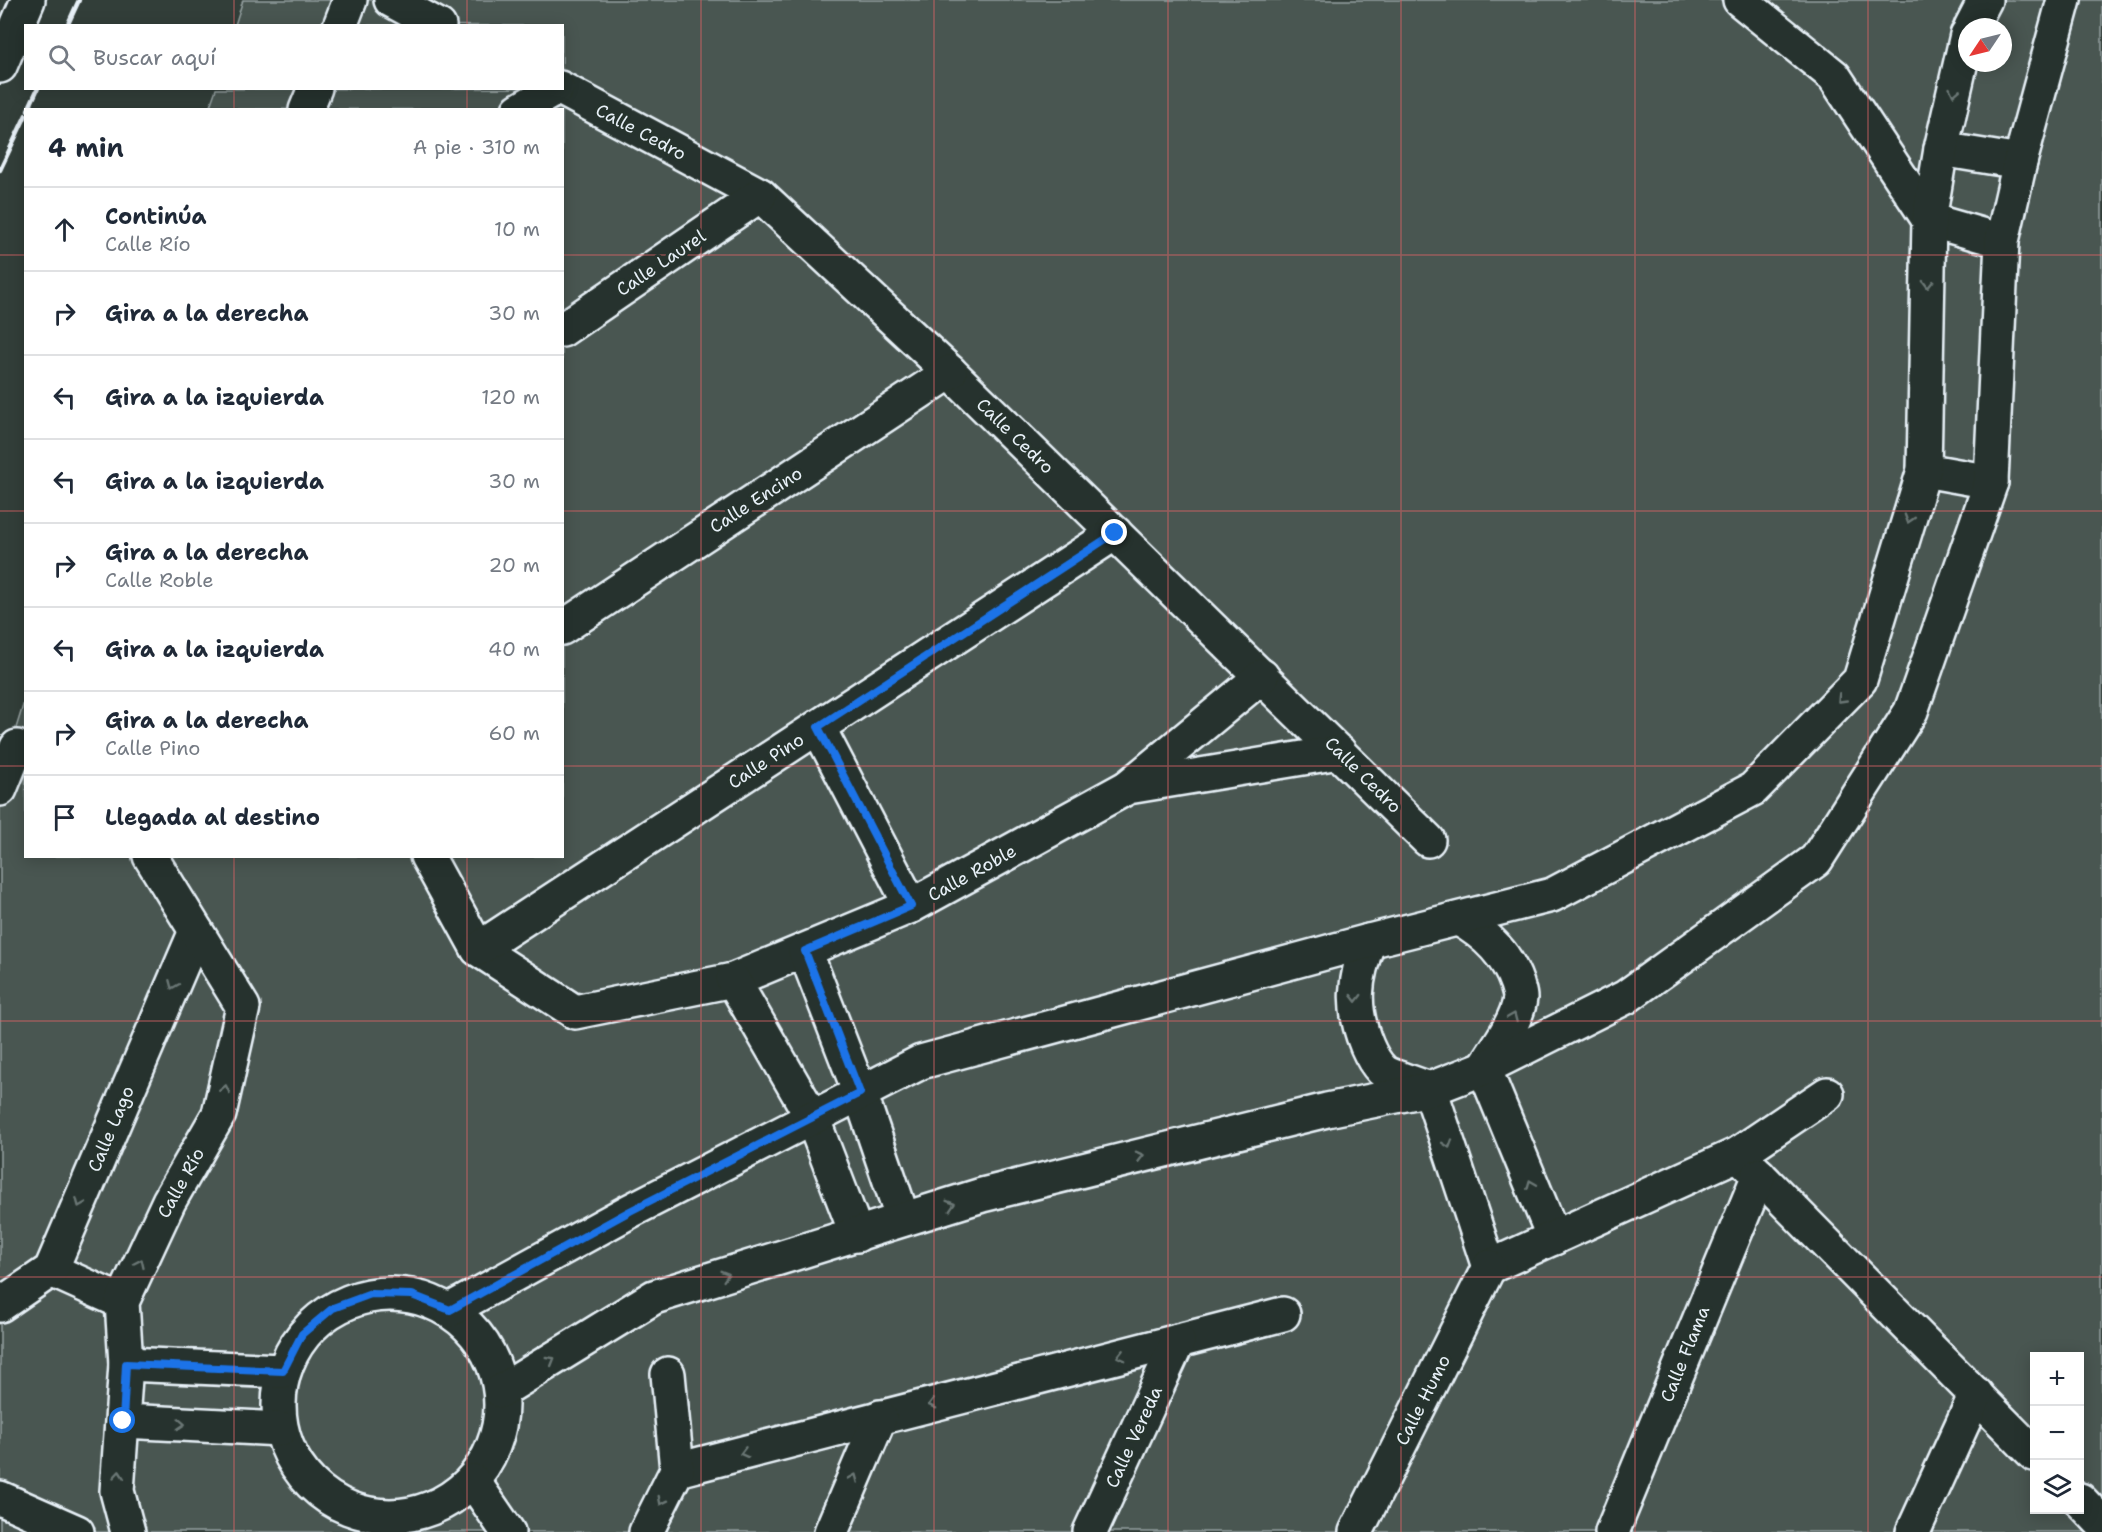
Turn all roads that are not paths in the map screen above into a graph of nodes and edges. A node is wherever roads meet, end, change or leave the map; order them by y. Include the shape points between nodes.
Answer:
1 (28, 0) edge
2 (350, 0) edge
3 (391, 0) edge
4 (1740, 0) edge
5 (1985, 0) edge
6 (2064, 0) edge
7 (1976, 18) edge
8 (341, 24) edge
9 (435, 24) edge
10 (0, 66) edge
11 (1959, 72) edge
12 (314, 90) edge
13 (554, 90) edge
14 (562, 90) edge
15 (307, 108) edge
16 (523, 108) edge
17 (1941, 149) junction
18 (2020, 162) junction
19 (759, 195) junction
20 (1929, 220) junction
21 (2002, 241) junction
22 (564, 329) edge
23 (950, 372) junction
24 (1924, 470) junction
25 (1991, 482) junction
26 (1115, 533) junction
27 (564, 627) edge
28 (1262, 676) junction
29 (818, 727) junction
30 (14, 746) edge
31 (1339, 752) junction
32 (1128, 787) junction
33 (0, 789) edge
34 (1428, 840) dead end
35 (151, 858) edge
36 (428, 858) edge
37 (911, 906) junction
38 (1459, 919) junction
39 (196, 931) junction
40 (1369, 941) junction
41 (478, 949) junction
42 (805, 951) junction
43 (733, 980) junction
44 (1484, 1068) junction
45 (1430, 1089) junction
46 (860, 1093) junction
47 (1827, 1095) dead end
48 (812, 1117) junction
49 (1749, 1164) junction
50 (903, 1220) junction
51 (857, 1235) junction
52 (1554, 1238) junction
53 (1489, 1267) junction
54 (51, 1270) junction
55 (122, 1302) junction
56 (0, 1305) edge
57 (450, 1310) junction
58 (1283, 1314) dead end
59 (1178, 1341) junction
60 (126, 1364) junction
61 (283, 1371) junction
62 (668, 1374) dead end
63 (501, 1391) junction
64 (1976, 1394) junction
65 (880, 1418) junction
66 (123, 1421) junction
67 (280, 1429) junction
68 (2030, 1451) edge
69 (677, 1470) junction
70 (473, 1481) junction
71 (0, 1498) edge
72 (2084, 1505) edge
73 (439, 1520) edge
74 (2102, 1523) edge
75 (77, 1532) edge
76 (128, 1532) edge
77 (508, 1532) edge
78 (646, 1532) edge
79 (831, 1532) edge
80 (1090, 1532) edge
81 (1356, 1532) edge
82 (1612, 1532) edge
83 (1913, 1532) edge

1 - 10 street
2 - 8 street
3 - 9 street
4 - 20 street via 1834,76
5 - 7 street
6 - 18 street
11 -> 17 street
12 - 15 street
13 - 16 street
14 - 19 street, Calle Cedro
17 - 18 street
17 - 20 street
18 - 21 street
19 - 22 street, Calle Laurel
19 - 23 street, Calle Cedro
20 - 21 street
20 -> 24 street
21 - 25 street
23 - 26 street, Calle Cedro
23 - 27 street, Calle Encino
24 - 25 street
24 -> 38 street via 1860,680 1753,789 1551,896
25 - 44 street via 1911,711 1816,860 1626,997
26 - 28 street, Calle Cedro
26 - 29 street, Calle Pino
28 - 31 street, Calle Cedro
28 - 32 street
29 - 37 street
29 - 41 street, Calle Pino
30 - 33 street
31 - 32 street, Calle Roble
31 - 34 street, Calle Cedro
32 - 37 street, Calle Roble
35 - 39 street, Calle Río
36 - 41 street, Calle Roble
37 - 42 street, Calle Roble
38 - 40 street
44 -> 38 street via 1513,1020 1520,996 1505,959 1477,929
39 -> 54 street, Calle Lago
55 -> 39 street, Calle Río via 169,1201 219,1114 243,1007
40 -> 45 street via 1356,985 1360,1029 1369,1051 1382,1071
40 - 46 street via 921,1062
41 - 43 street, Calle Roble via 575,1012
42 - 43 street, Calle Roble
42 - 46 street
43 - 48 street
44 - 45 street
52 -> 44 street
50 -> 45 street via 994,1192 1327,1110
45 -> 53 street
46 - 48 street
46 - 50 street
47 - 49 street
48 - 51 street
48 - 57 street
49 - 52 street
49 - 64 street
49 - 82 street, Calle Flama
50 - 51 street
63 -> 51 street via 654,1297
52 - 53 street
53 - 81 street, Calle Humo
54 - 55 street
54 - 56 street
55 - 60 street, Calle Río
57 - 61 street via 412,1295 371,1294 342,1304 302,1334
57 - 63 street via 484,1345
58 - 59 street
59 -> 65 street
59 - 80 street, Calle Vereda
60 - 61 street
60 - 66 street, Calle Río
61 - 67 street via 278,1396
62 - 69 street
63 - 70 street via 497,1439
64 - 68 street
64 - 83 street
65 -> 69 street
79 -> 65 street
66 -> 67 street
76 -> 66 street, Calle Río via 117,1491
67 - 73 street via 298,1469 336,1502 384,1517
69 -> 78 street
70 - 73 street via 454,1497
70 - 77 street
71 - 75 street
72 - 74 street

